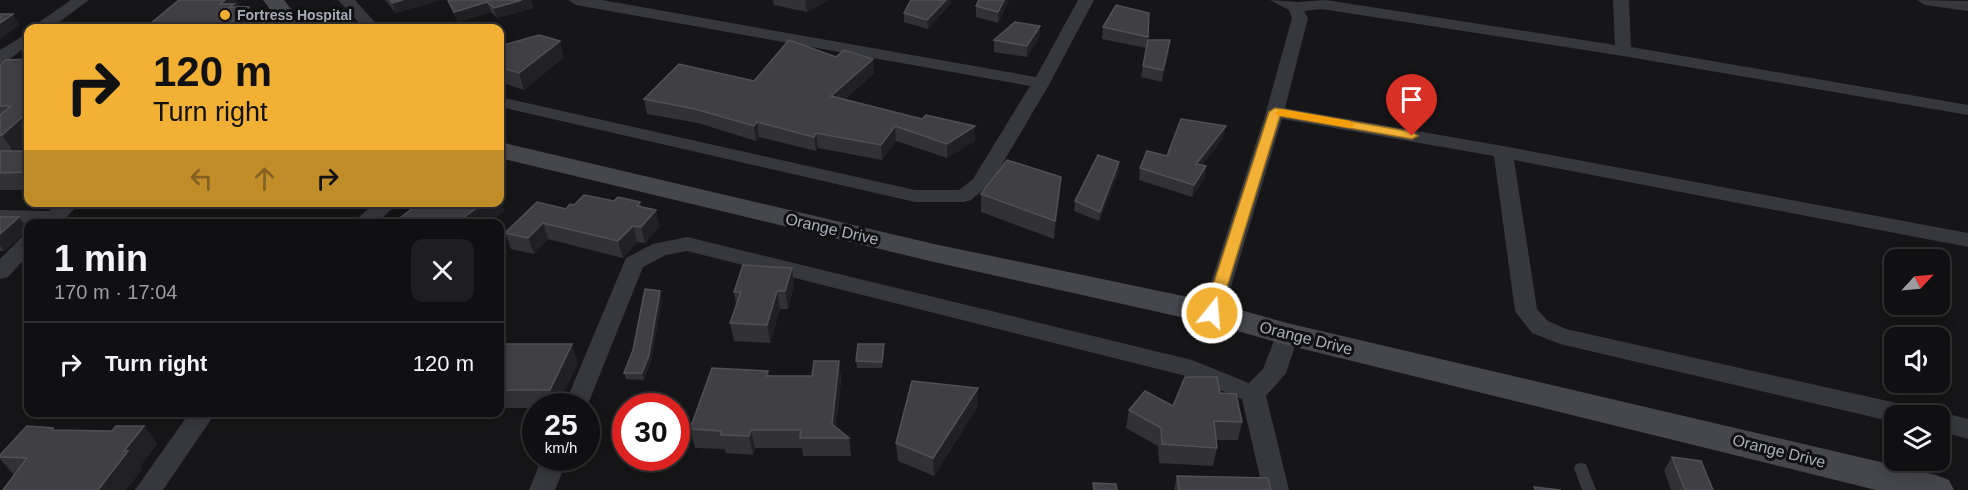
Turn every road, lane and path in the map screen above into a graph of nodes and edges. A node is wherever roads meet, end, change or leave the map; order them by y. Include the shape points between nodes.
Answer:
1 (81, 0) edge
2 (273, 0) edge
3 (346, 0) edge
4 (576, 0) edge
5 (1086, 0) edge
6 (1621, 0) edge
7 (1924, 0) edge
8 (1286, 3) edge
9 (1968, 6) edge
10 (47, 24) edge
11 (292, 24) edge
12 (368, 24) edge
13 (24, 41) edge
14 (1623, 51) junction
15 (0, 58) edge
16 (1041, 83) junction
17 (504, 103) edge
18 (1968, 110) edge
19 (1275, 112) junction
20 (504, 151) edge
21 (1503, 152) junction
22 (66, 207) edge
23 (383, 207) edge
24 (0, 216) edge
25 (31, 219) edge
26 (53, 219) edge
27 (368, 219) edge
28 (1968, 240) edge
29 (24, 247) edge
30 (0, 272) edge
31 (1212, 313) junction
32 (1287, 334) junction
33 (581, 393) edge
34 (1253, 394) junction
35 (1884, 410) edge
36 (200, 417) edge
37 (1950, 424) edge
38 (1968, 429) edge
39 (1581, 468) dead end
40 (550, 471) edge
41 (148, 490) edge
42 (542, 490) edge
43 (1276, 490) edge
44 (1589, 490) edge
45 (1936, 490) edge

1 - 10 street
2 - 11 street
3 - 12 street
4 - 16 street
5 - 16 street
6 - 14 street
7 - 9 street
8 - 14 street via 1322,4
8 - 19 street via 1300,18
13 - 15 street
14 - 18 street
16 - 17 street via 981,183 964,196 952,197 915,196
19 - 21 street
19 - 31 street
20 - 31 street, Orange Drive via 934,253
21 - 28 street
21 - 35 street via 1526,311 1540,327 1560,336
22 - 26 street
23 - 27 street
24 - 25 street
29 - 30 street
31 - 32 street, Orange Drive
32 - 34 street via 1274,373
32 - 45 street, Orange Drive
33 - 34 street via 634,263 660,249 687,244 1192,369
34 - 43 street
36 - 41 street
37 - 38 street
39 - 44 lane
40 - 42 street

